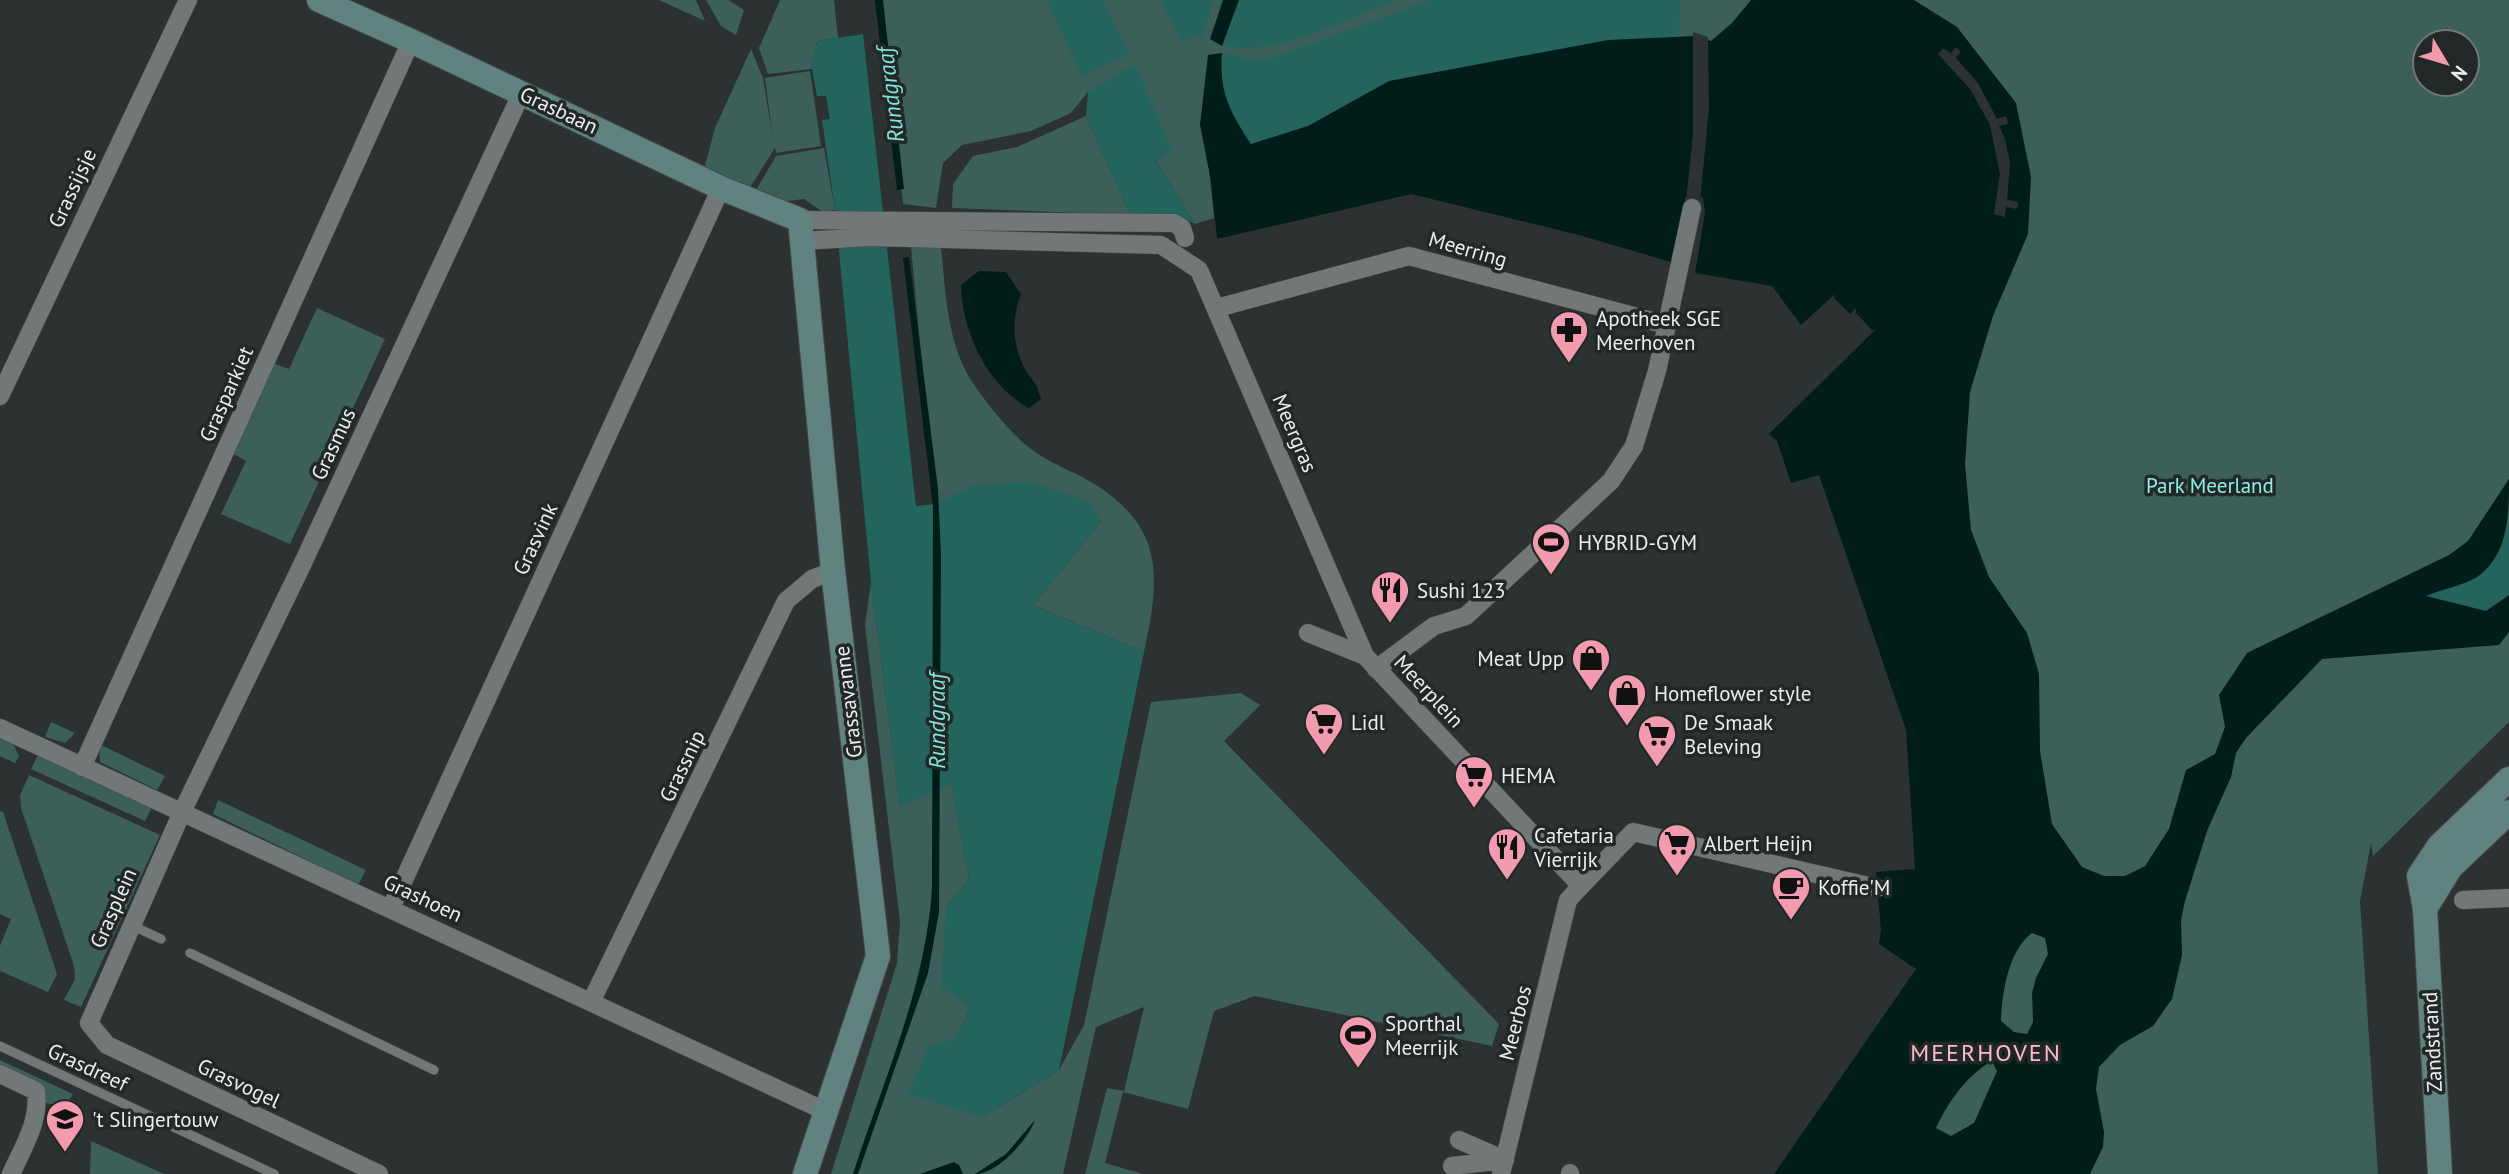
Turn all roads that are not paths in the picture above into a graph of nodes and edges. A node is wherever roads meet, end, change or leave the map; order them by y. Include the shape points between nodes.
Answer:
1 (188, 0) edge
2 (319, 0) edge
3 (411, 41) junction
4 (522, 92) junction
5 (721, 188) junction
6 (1692, 208) dead end
7 (801, 230) junction
8 (1185, 239) dead end
9 (1217, 308) junction
10 (1667, 325) junction
11 (0, 397) edge
12 (833, 571) junction
13 (1308, 633) dead end
14 (1371, 662) junction
15 (0, 728) edge
16 (82, 766) junction
17 (2509, 779) edge
18 (182, 812) junction
19 (2503, 812) edge
20 (1581, 886) junction
21 (1877, 888) dead end
22 (2509, 898) edge
23 (2463, 900) dead end
24 (391, 908) junction
25 (130, 925) junction
26 (161, 939) dead end
27 (190, 953) dead end
28 (592, 1000) junction
29 (89, 1023) joint
30 (0, 1046) edge
31 (434, 1070) dead end
32 (0, 1074) edge
33 (825, 1111) junction
34 (1459, 1140) dead end
35 (1452, 1166) dead end
36 (1503, 1167) edge
37 (11, 1174) edge
38 (274, 1174) edge
39 (379, 1174) edge
40 (805, 1174) edge
41 (2440, 1174) edge

1 - 11 street, Grassijsje
2 - 3 street, Grasbaan
3 - 4 street, Grasbaan
3 - 16 street, Grasparkiet
4 - 5 street, Grasbaan
4 - 18 street, Grasmus
5 - 7 street, Grasbaan
5 - 24 street, Grasvink
6 - 10 street
7 - 8 street via 1174,223 1182,228
7 - 9 street, Meergras via 872,237 1161,245 1199,270
7 - 12 street, Grassavanne
9 - 10 street, Meerring via 1409,256
9 - 14 street, Meergras
10 - 14 street via 1634,446 1611,481 1466,616 1434,626
12 - 28 street, Grassnip via 812,579 786,601
12 - 33 street, Grassavanne via 878,956
13 - 14 street
14 - 20 street, Meerplein
15 - 16 street, Grashoen
16 - 18 street, Grashoen
17 - 19 street, Zandstrand
18 - 24 street, Grashoen
18 - 25 street, Grasplein
19 - 41 street, Zandstrand via 2439,846 2419,876 2425,909
20 - 21 street via 1633,832
20 - 36 street, Meerbos via 1568,900
22 - 23 street
24 - 28 street, Grashoen
25 - 26 lane
25 - 29 street, Grasplein
27 - 31 lane
28 - 33 street, Grashoen
29 - 39 street, Grasvogel via 107,1045
30 - 38 lane, Grasdreef
32 - 37 street via 36,1091 35,1121
33 - 40 street, Grassavanne
34 - 36 street
35 - 36 street

